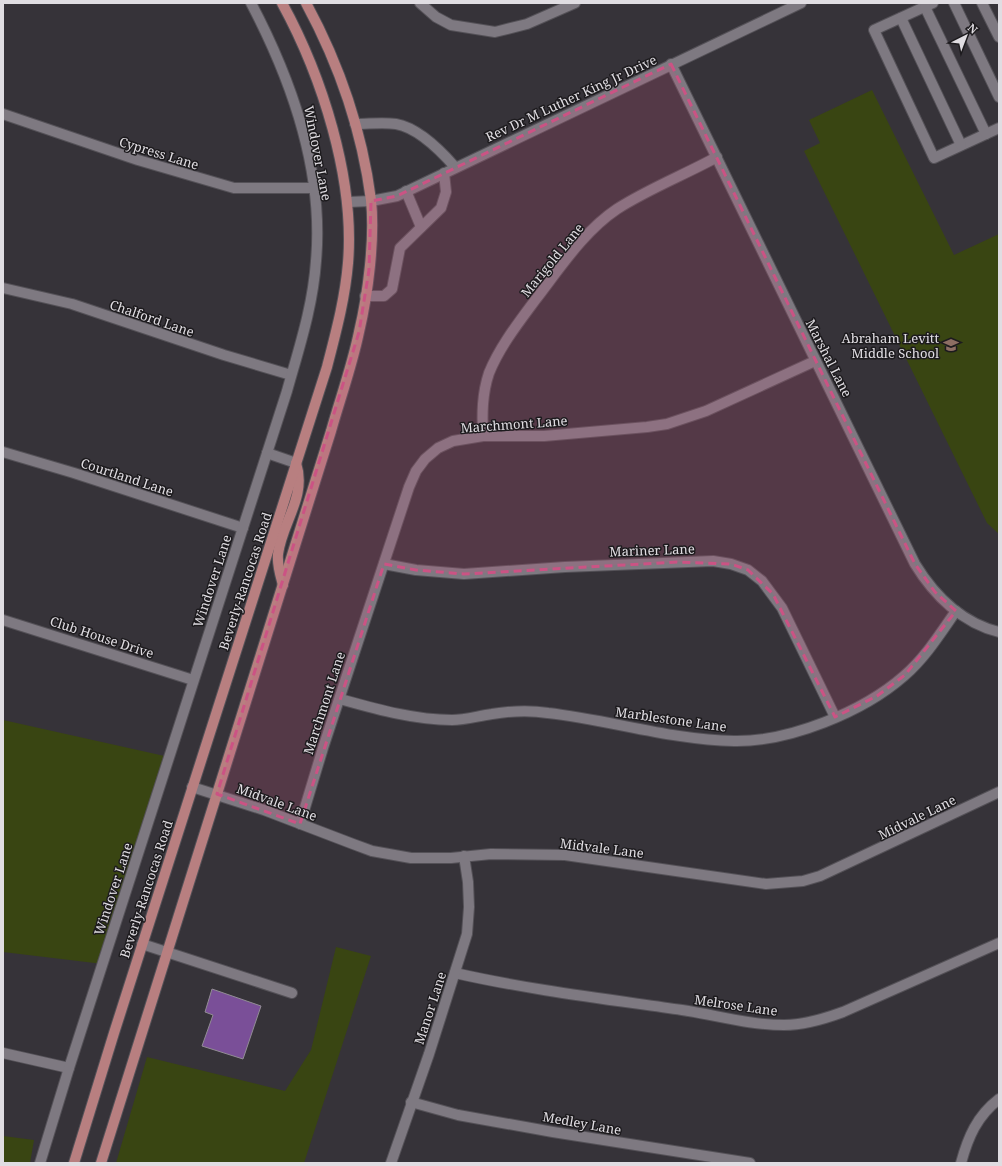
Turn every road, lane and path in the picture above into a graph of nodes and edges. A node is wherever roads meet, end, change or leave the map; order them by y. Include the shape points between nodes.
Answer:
1 (251, 3) edge
2 (282, 3) edge
3 (306, 3) edge
4 (420, 3) edge
5 (575, 3) edge
6 (800, 3) edge
7 (954, 3) edge
8 (982, 3) edge
9 (929, 5) edge
10 (901, 18) junction
11 (999, 37) edge
12 (671, 64) junction
13 (999, 97) edge
14 (3, 114) edge
15 (355, 124) junction
16 (999, 128) edge
17 (986, 134) junction
18 (961, 146) junction
19 (717, 158) junction
20 (455, 167) junction
21 (444, 173) junction
22 (313, 188) junction
23 (406, 191) junction
24 (371, 201) junction
25 (348, 202) junction
26 (421, 227) junction
27 (3, 288) edge
28 (365, 296) junction
29 (815, 361) junction
30 (292, 375) junction
31 (483, 436) junction
32 (3, 452) edge
33 (267, 453) junction
34 (296, 463) junction
35 (243, 528) junction
36 (384, 564) junction
37 (283, 584) junction
38 (956, 611) junction
39 (3, 620) edge
40 (999, 632) edge
41 (193, 680) junction
42 (340, 699) junction
43 (835, 717) junction
44 (192, 787) junction
45 (999, 792) edge
46 (217, 794) junction
47 (300, 824) junction
48 (464, 856) junction
49 (999, 943) edge
50 (142, 944) junction
51 (167, 952) junction
52 (455, 973) junction
53 (292, 993) dead end
54 (3, 1053) edge
55 (69, 1068) junction
56 (999, 1099) edge
57 (411, 1102) junction
58 (40, 1163) edge
59 (74, 1163) edge
60 (101, 1163) edge
61 (391, 1163) edge
62 (750, 1163) edge
63 (961, 1163) edge

1 - 22 street, Windover Lane via 295,104
2 - 25 main road, Beverly-Rancocas Road via 314,72 340,156
3 - 15 main road via 345,89
4 - 5 street via 436,17 451,25 496,32 527,24
6 - 12 street, Rev Dr M Luther King Jr Drive
7 - 13 street
8 - 11 street
9 - 10 street
9 - 17 street
10 - 18 street
10 - 18 street via 874,30 877,38 934,158
12 - 19 street, Marshal Lane
12 - 20 street, Rev Dr M Luther King Jr Drive
14 - 22 street, Cypress Lane via 138,160 234,188
15 - 20 street via 397,124 422,135 443,152
15 - 24 main road
16 - 17 street
17 - 18 street
19 - 29 street, Marshal Lane
19 - 31 street, Marigold Lane via 617,209 590,232 566,260 521,320 496,359 483,398
20 - 21 street, Rev Dr M Luther King Jr Drive
21 - 23 street, Rev Dr M Luther King Jr Drive
21 - 26 street via 446,192 441,208
22 - 30 street, Windover Lane via 316,261 307,318
23 - 24 street, Rev Dr M Luther King Jr Drive via 397,196
23 - 26 street
24 - 25 street, Rev Dr M Luther King Jr Drive
24 - 28 main road via 369,270
25 - 34 main road, Beverly-Rancocas Road via 348,262 342,310 327,367
26 - 28 street via 400,248 392,289 384,296
27 - 30 street, Chalford Lane via 72,304
28 - 37 main road via 360,332
29 - 31 street, Marchmont Lane via 706,411 667,424 544,436
29 - 38 street, Marshal Lane via 915,564 935,592
30 - 33 street, Windover Lane
31 - 36 street, Marchmont Lane via 453,441 438,448 425,459 409,487
32 - 35 street, Courtland Lane via 68,470
33 - 34 street
33 - 35 street, Windover Lane
34 - 37 main road via 300,476 298,489 278,553 278,569
34 - 44 main road, Beverly-Rancocas Road
35 - 41 street, Windover Lane
36 - 42 street, Marchmont Lane
36 - 43 street, Mariner Lane via 464,574 565,566 713,561 731,564 748,570 773,594 785,613
37 - 46 main road
38 - 40 street, Marshal Lane via 977,624
38 - 43 street, Marblestone Lane via 926,652 904,676 877,696
39 - 41 street, Club House Drive
41 - 55 street, Windover Lane
42 - 43 street, Marblestone Lane via 434,719 452,720 510,712 549,713 692,738 734,741 774,737 811,727
42 - 47 street, Marchmont Lane
44 - 46 street, Midvale Lane
44 - 50 main road, Beverly-Rancocas Road
45 - 48 street, Midvale Lane via 853,862 803,881 766,884 566,855
46 - 47 street, Midvale Lane
46 - 51 main road
47 - 48 street, Midvale Lane via 372,851 411,858
48 - 52 street, Manor Lane via 469,920
49 - 52 street, Melrose Lane via 843,1012 824,1019 785,1025 575,995
50 - 51 street
50 - 59 main road, Beverly-Rancocas Road
51 - 53 street
51 - 60 main road
52 - 57 street, Manor Lane
54 - 55 street
55 - 58 street, Windover Lane
56 - 63 street via 977,1121 969,1135
57 - 61 street, Manor Lane
57 - 62 street, Medley Lane via 458,1115

